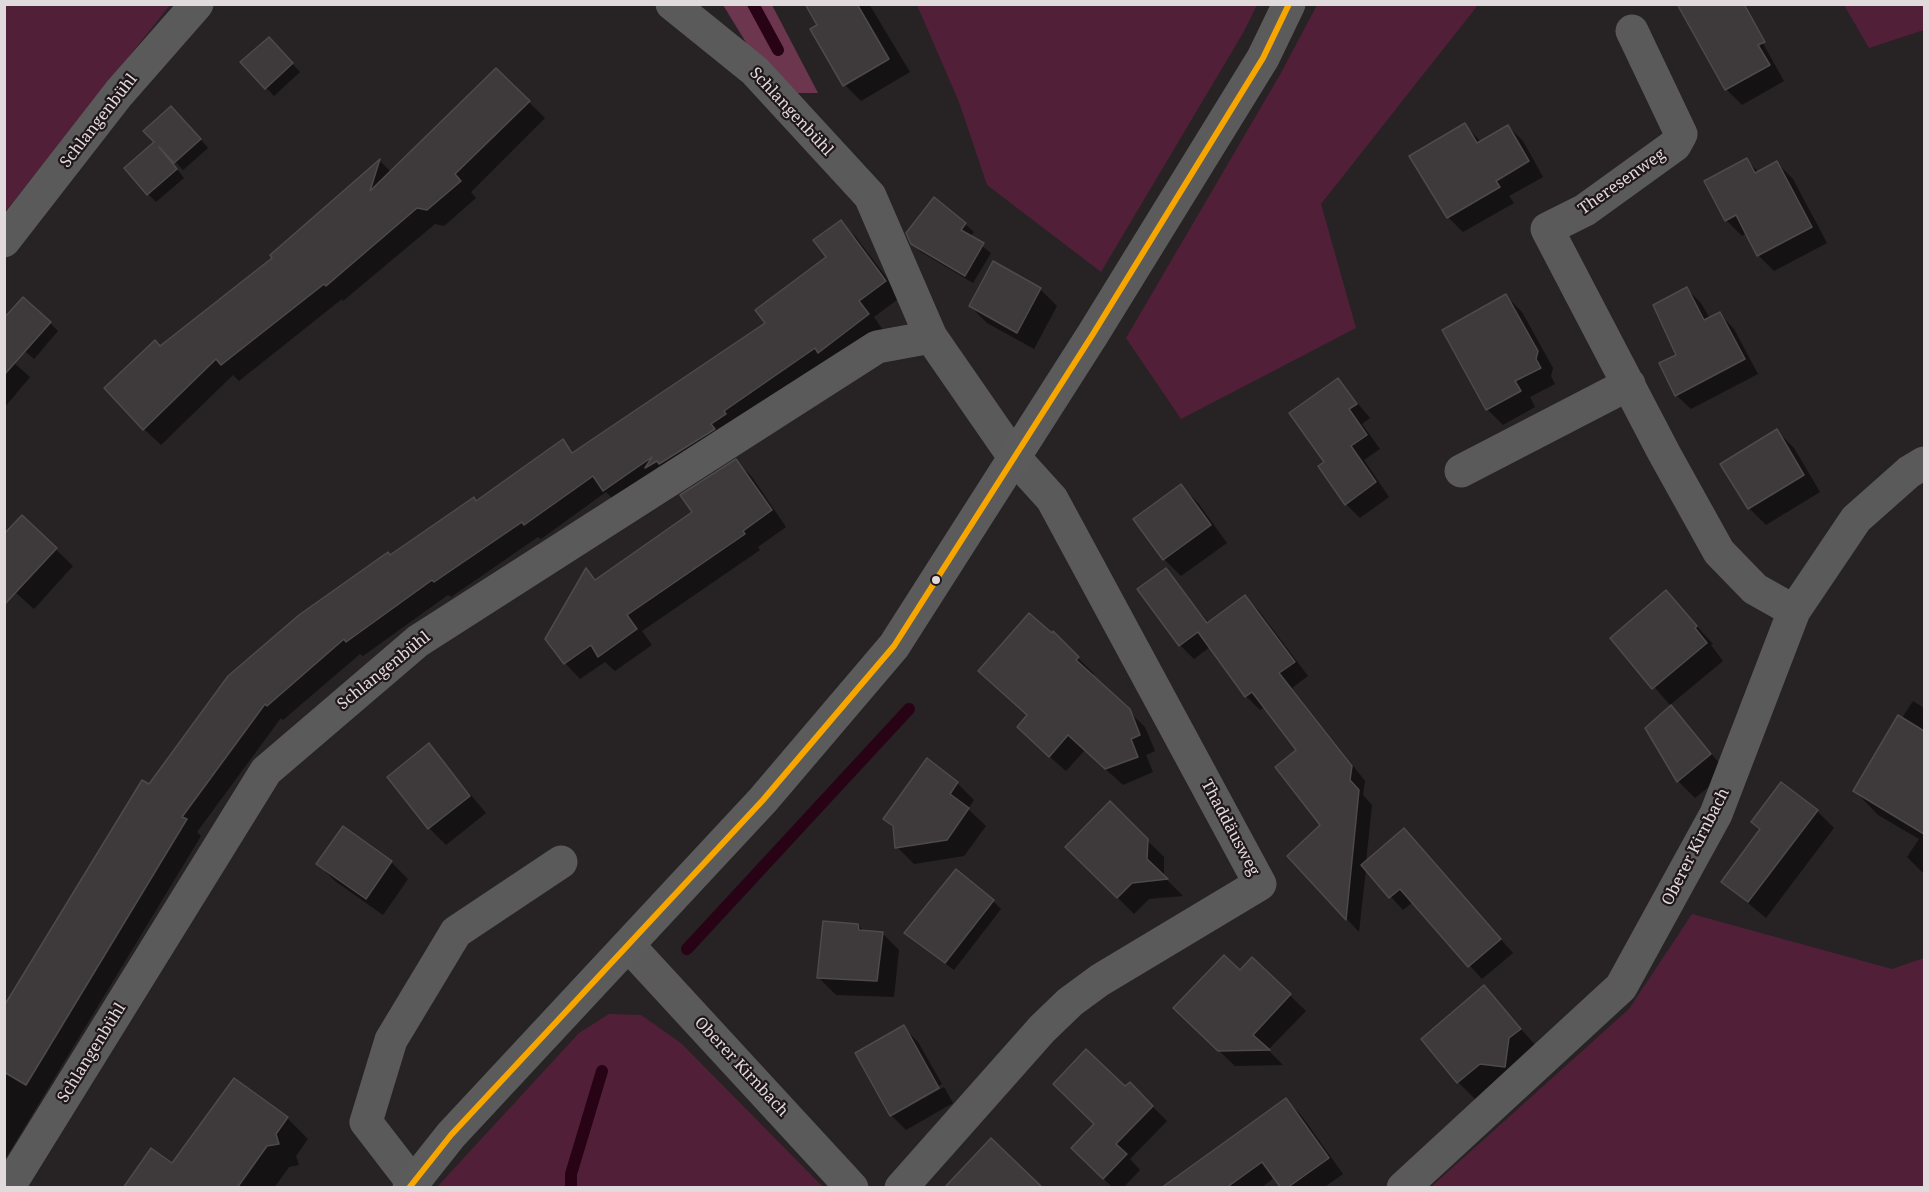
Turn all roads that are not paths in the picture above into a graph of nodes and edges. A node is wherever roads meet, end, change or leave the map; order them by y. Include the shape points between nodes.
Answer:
1 (197, 4) edge
2 (672, 4) edge
3 (1288, 4) edge
4 (1632, 31) dead end
5 (4, 241) edge
6 (931, 338) junction
7 (1629, 384) junction
8 (1014, 457) junction
9 (1924, 464) edge
10 (1461, 471) dead end
11 (1794, 610) junction
12 (561, 862) dead end
13 (629, 946) junction
14 (411, 1185) edge
15 (8, 1188) edge
16 (852, 1188) edge
17 (901, 1188) edge
18 (1403, 1188) edge

1 - 5 street, Schlangenbühl via 119,93
2 - 6 street, Schlangenbühl via 755,71 870,196
3 - 8 main road via 1263,58
4 - 7 street, Theresenweg via 1681,134 1674,145 1585,210 1547,229
6 - 8 street, Schlangenbühl
6 - 15 street, Schlangenbühl via 877,347 418,641 266,771
7 - 10 street
7 - 11 street, Theresenweg via 1719,552 1755,589
8 - 13 main road via 894,646 763,800
8 - 17 street, Thaddäusweg via 1052,499 1260,884 1070,1002
9 - 11 street, Oberer Kirnbach via 1909,472 1856,519
11 - 18 street, Oberer Kirnbach via 1716,814 1621,987
12 - 14 street via 456,932 391,1040 366,1122
13 - 14 main road via 451,1135
13 - 16 street, Oberer Kirnbach

